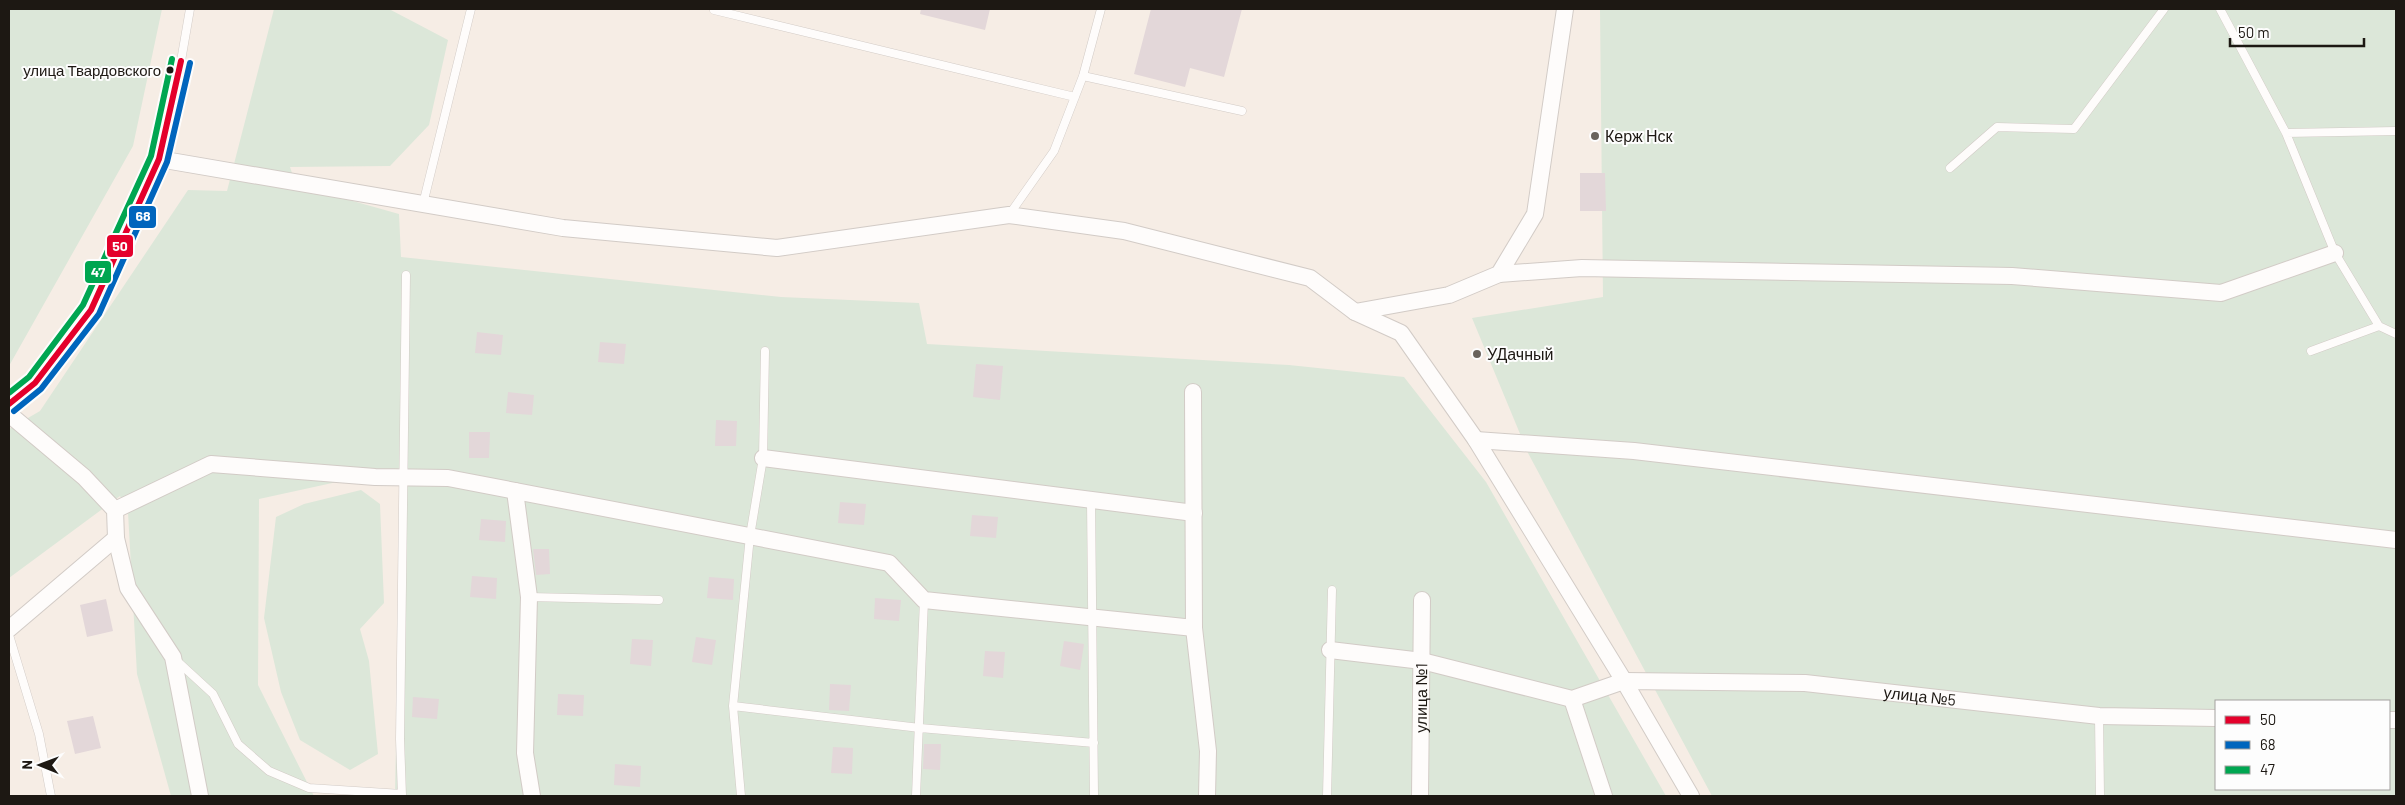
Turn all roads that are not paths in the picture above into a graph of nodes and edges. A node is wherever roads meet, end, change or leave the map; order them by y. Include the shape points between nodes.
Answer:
1 (190, 9) edge
2 (471, 9) edge
3 (1101, 9) edge
4 (1565, 9) edge
5 (2164, 9) edge
6 (2220, 9) edge
7 (714, 10) dead end
8 (1082, 76) junction
9 (1075, 97) junction
10 (1242, 111) dead end
11 (2396, 130) edge
12 (2286, 133) junction
13 (159, 159) junction
14 (1950, 168) dead end
15 (423, 204) junction
16 (1009, 215) junction
17 (2335, 253) junction
18 (1500, 274) junction
19 (406, 275) dead end
20 (1355, 312) junction
21 (2379, 326) junction
22 (2396, 334) edge
23 (765, 351) dead end
24 (2311, 351) dead end
25 (1193, 392) dead end
26 (9, 404) edge
27 (9, 414) edge
28 (1476, 440) junction
29 (763, 458) junction
30 (403, 477) junction
31 (515, 491) junction
32 (1091, 500) junction
33 (114, 510) junction
34 (1194, 513) junction
35 (750, 536) junction
36 (116, 538) junction
37 (2396, 540) edge
38 (1332, 590) dead end
39 (529, 597) junction
40 (659, 600) dead end
41 (924, 600) junction
42 (1422, 600) dead end
43 (1092, 618) junction
44 (1194, 628) junction
45 (9, 629) edge
46 (9, 635) edge
47 (1330, 650) junction
48 (173, 657) junction
49 (1422, 661) junction
50 (1624, 681) junction
51 (1572, 699) junction
52 (733, 706) junction
53 (2099, 716) junction
54 (2215, 718) edge
55 (920, 728) junction
56 (1094, 743) junction
57 (402, 795) edge
58 (51, 796) edge
59 (200, 796) edge
60 (532, 796) edge
61 (741, 796) edge
62 (916, 796) edge
63 (1094, 796) edge
64 (1207, 796) edge
65 (1327, 796) edge
66 (1420, 796) edge
67 (1604, 796) edge
68 (1691, 796) edge
69 (2100, 796) edge

1 - 13 lane
2 - 15 lane
3 - 8 lane
4 - 18 street via 1535,214
5 - 14 lane via 2074,129 1997,127
6 - 12 lane
7 - 9 lane
8 - 9 lane
8 - 10 lane
9 - 16 lane via 1054,151
11 - 12 lane
12 - 17 lane
13 - 15 street
13 - 26 lane via 91,310 35,383
15 - 16 street via 564,228 777,248
16 - 20 street via 1124,231 1310,278
17 - 18 street via 2221,293 2012,276 1582,268
17 - 21 lane
18 - 20 street via 1449,294
19 - 30 lane
20 - 28 street via 1401,333
21 - 22 lane
21 - 24 lane
23 - 29 lane
25 - 34 street
27 - 33 street via 84,477
28 - 37 street via 1634,451
28 - 50 street
29 - 32 street
29 - 35 lane
30 - 31 street via 448,478
30 - 33 street via 211,464
30 - 57 lane
31 - 35 street
31 - 39 street
32 - 34 street
32 - 43 lane
33 - 36 street
34 - 44 street
35 - 41 street via 890,562
35 - 52 lane
36 - 45 street
36 - 48 street via 128,588
38 - 47 lane
39 - 40 lane
39 - 60 street via 525,753
41 - 43 street
41 - 55 lane
42 - 49 street, улица №1
43 - 44 street
43 - 56 lane
44 - 64 street via 1208,751
46 - 58 lane via 38,734
47 - 49 street
47 - 65 lane
48 - 57 lane via 213,694 238,744 269,771 309,788
48 - 59 street
49 - 51 street
49 - 66 street, улица №1
50 - 51 street, улица №5
50 - 53 street, улица №5 via 1805,683
50 - 68 street
51 - 67 street
52 - 55 lane
52 - 61 lane
53 - 54 street, улица №5
53 - 69 lane
55 - 56 lane
55 - 62 lane
56 - 63 lane

